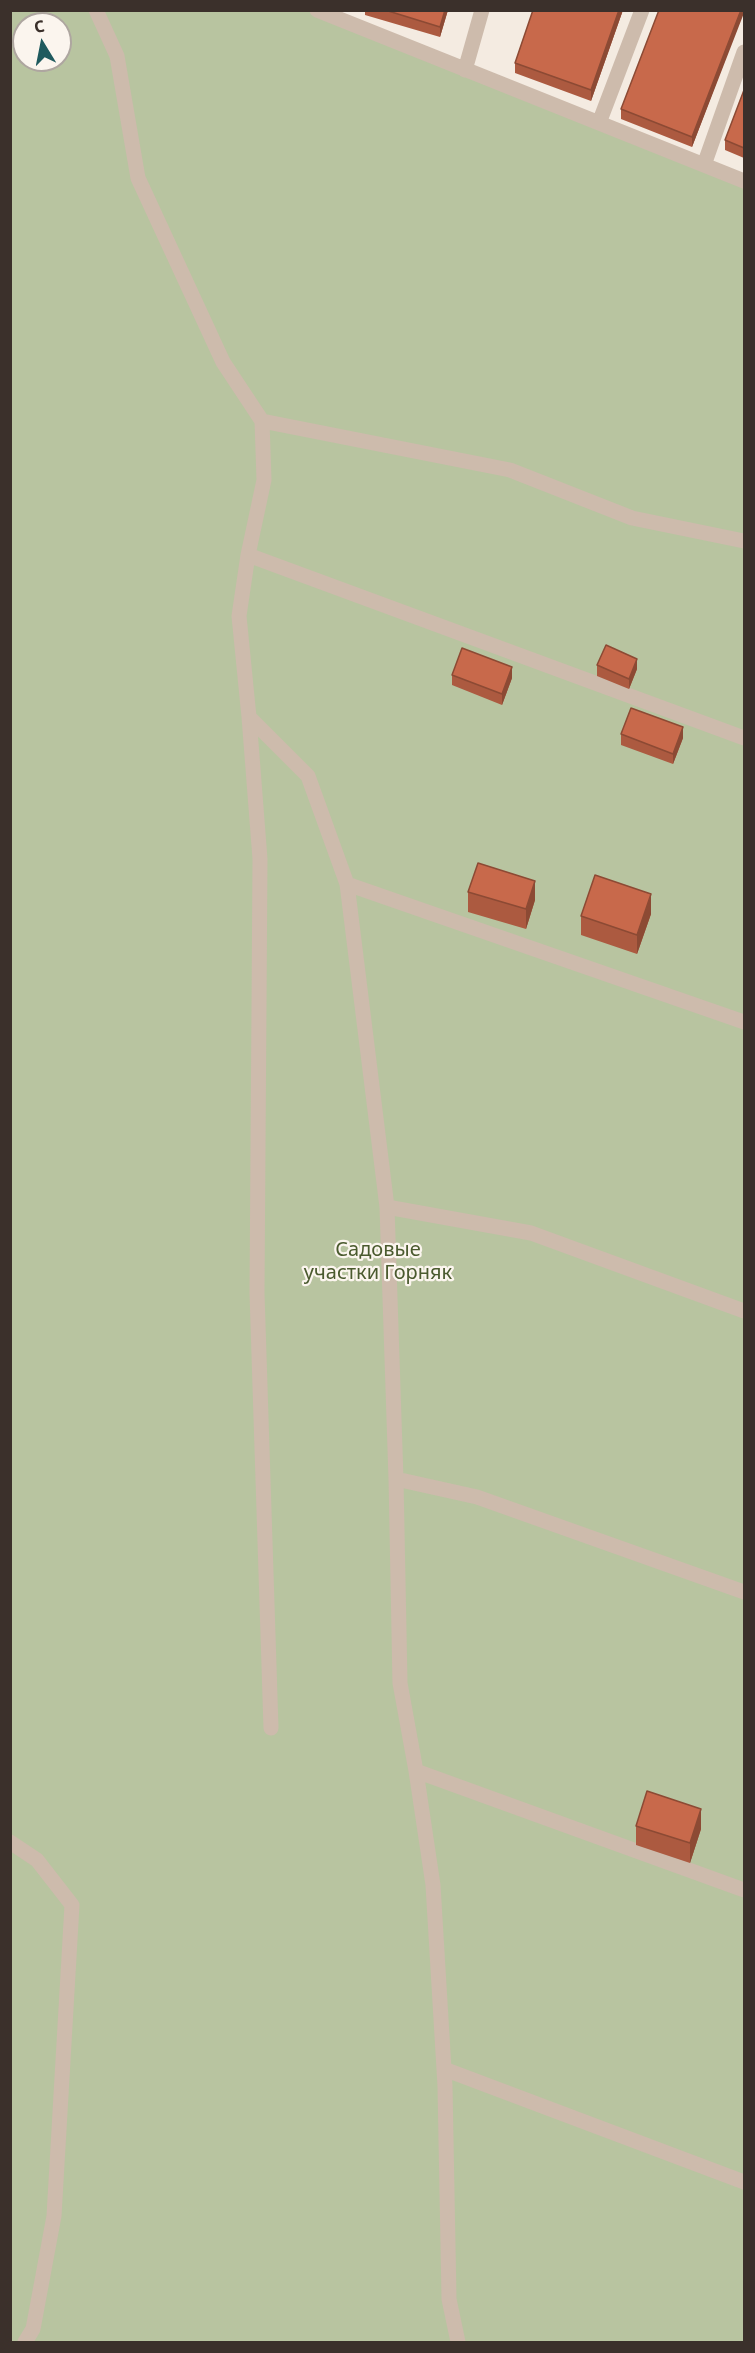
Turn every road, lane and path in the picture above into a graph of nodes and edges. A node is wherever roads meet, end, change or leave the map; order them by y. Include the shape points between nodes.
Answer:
1 (96, 10) edge
2 (317, 10) edge
3 (482, 10) edge
4 (642, 10) edge
5 (344, 16) edge
6 (744, 52) edge
7 (465, 70) junction
8 (599, 123) junction
9 (704, 165) junction
10 (744, 181) edge
11 (262, 421) junction
12 (744, 542) edge
13 (248, 555) junction
14 (249, 717) junction
15 (744, 738) edge
16 (347, 884) junction
17 (744, 1022) edge
18 (387, 1207) junction
19 (744, 1311) edge
20 (396, 1479) junction
21 (744, 1592) edge
22 (271, 1728) dead end
23 (416, 1771) junction
24 (10, 1842) edge
25 (744, 1890) edge
26 (444, 2069) junction
27 (744, 2182) edge
28 (25, 2343) edge
29 (458, 2343) edge

1 - 11 lane via 117,56 138,177 223,362
2 - 5 lane
3 - 7 lane
4 - 8 lane
5 - 7 lane
6 - 9 lane
7 - 8 lane
8 - 9 lane
9 - 10 lane
11 - 12 lane via 510,470 632,518
11 - 13 lane via 264,480
13 - 14 lane via 239,616
13 - 15 lane
14 - 16 lane via 308,776
14 - 22 lane via 261,859 257,1293
16 - 17 lane
16 - 18 lane
18 - 19 lane via 531,1233
18 - 20 lane
20 - 21 lane via 477,1497
20 - 23 lane via 400,1683
23 - 25 lane
23 - 26 lane via 433,1885
24 - 28 lane via 37,1860 72,1905 54,2216 33,2329
26 - 27 lane
26 - 29 lane via 448,2300

